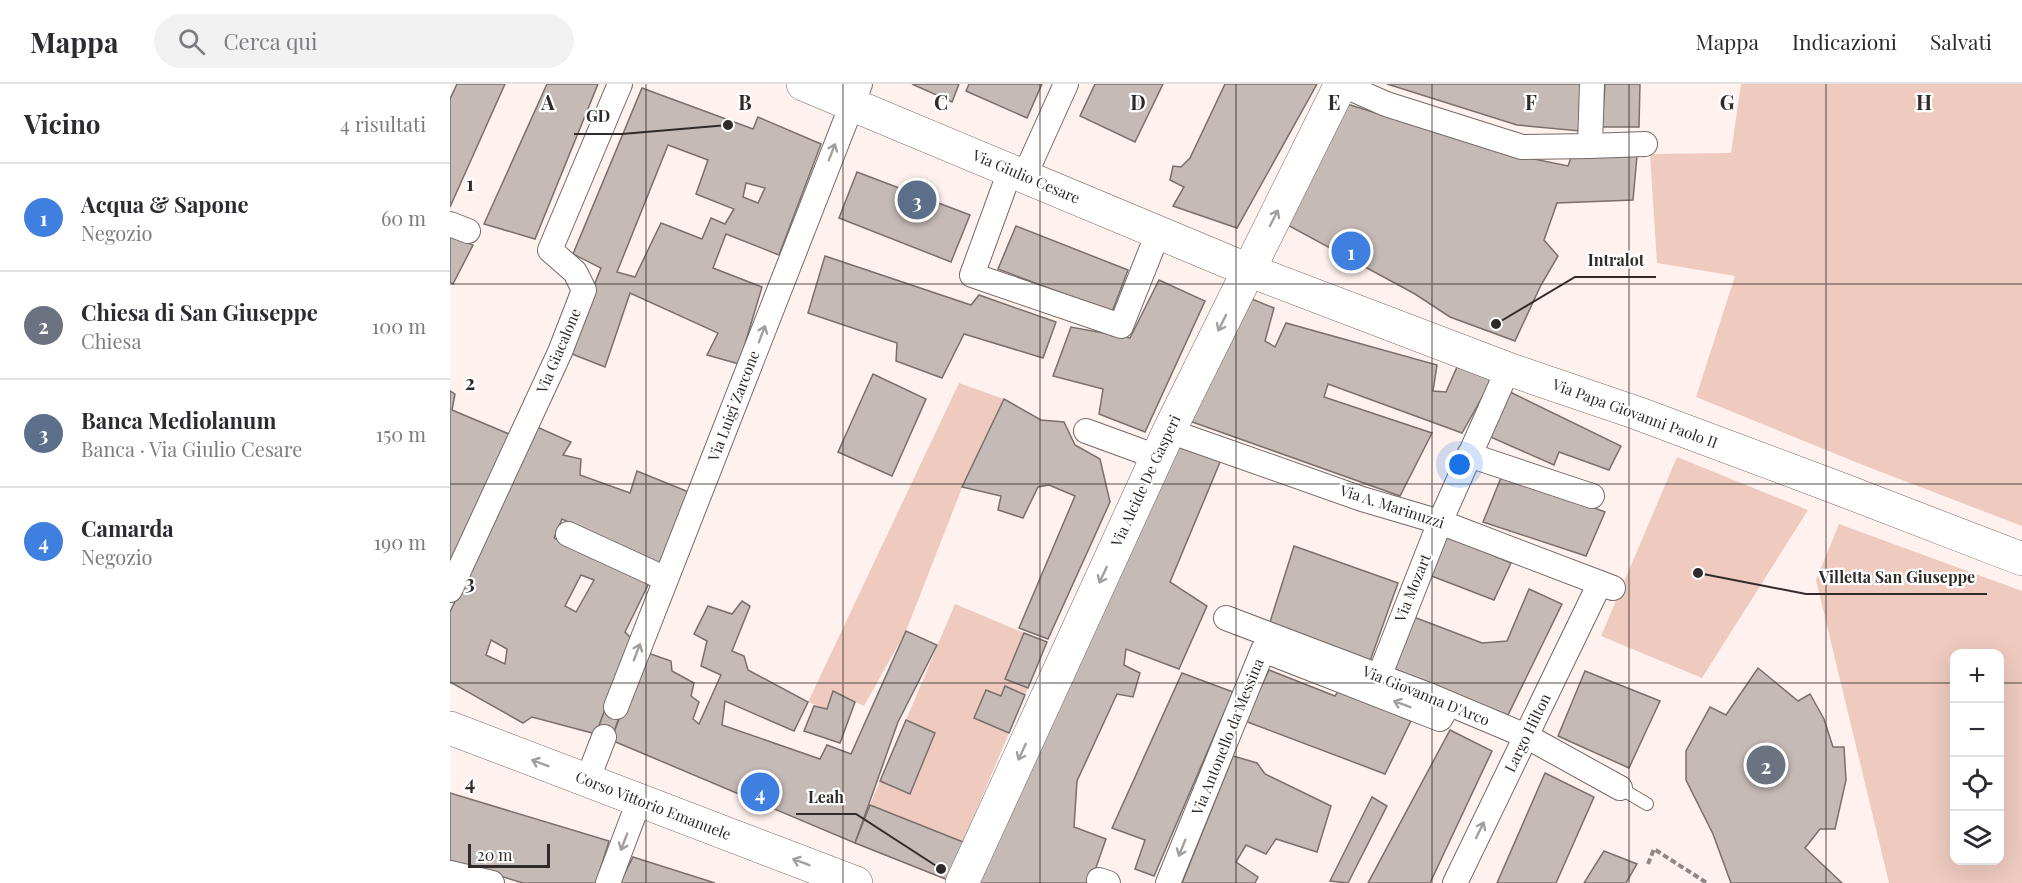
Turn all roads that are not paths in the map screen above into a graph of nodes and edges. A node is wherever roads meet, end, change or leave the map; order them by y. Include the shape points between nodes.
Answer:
1 (620, 84) edge
2 (803, 84) edge
3 (1066, 84) edge
4 (1341, 84) edge
5 (1592, 84) edge
6 (855, 94) edge
7 (1646, 144) dead end
8 (1590, 146) junction
9 (1017, 174) junction
10 (1158, 233) junction
11 (1248, 270) junction
12 (1508, 369) junction
13 (1086, 431) dead end
14 (1163, 444) junction
15 (1469, 455) junction
16 (1592, 496) dead end
17 (1440, 522) junction
18 (568, 534) dead end
19 (2022, 559) edge
20 (666, 579) junction
21 (1606, 585) joint
22 (450, 590) edge
23 (1226, 618) dead end
24 (1379, 677) junction
25 (1449, 704) junction
26 (616, 707) dead end
27 (450, 728) edge
28 (1526, 736) junction
29 (604, 737) dead end
30 (587, 781) junction
31 (1620, 788) joint
32 (639, 801) junction
33 (1647, 804) dead end
34 (450, 873) edge
35 (492, 883) edge
36 (608, 883) edge
37 (853, 883) edge
38 (962, 883) edge
39 (1168, 883) edge
40 (1455, 883) edge

1 - 22 street, Via Giacalone via 550,250 575,272 584,290 560,352
2 - 6 street, Via Giulio Cesare
3 - 9 street
4 - 8 street via 1386,105 1522,147
11 -> 4 street, Via Alcide De Gasperi
5 - 8 street
6 - 9 street, Via Giulio Cesare
20 -> 6 street, Via Luigi Zarcone
7 - 8 street
9 - 10 street, Via Giulio Cesare
9 - 10 street via 972,275 1121,326
10 - 11 street, Via Giulio Cesare
11 - 12 street, Via Papa Giovanni Paolo II
11 -> 14 street, Via Alcide De Gasperi
12 - 15 street, Via Mozart
12 - 19 street, Via Papa Giovanni Paolo II via 1659,421
13 - 14 street, Via A. Marinuzzi
14 - 17 street, Via A. Marinuzzi
14 -> 38 street, Via Alcide De Gasperi
15 - 16 street
15 - 17 street, Via Mozart
17 - 21 street, Via A. Marinuzzi
17 - 24 street, Via Mozart
18 - 20 street
26 -> 20 street, Via Luigi Zarcone
21 - 28 street, Largo Hilton
23 - 24 street, Via Giovanna D'Arco
24 - 25 street, Via Giovanna D'Arco
25 - 28 street, Via Giovanna D'Arco
25 -> 39 street, Via Antonello da Messina via 1440,719 1263,650
30 -> 27 street, Corso Vittorio Emanuele
28 - 31 street, Via Giovanna D'Arco
40 -> 28 street, Largo Hilton
29 - 30 street
30 - 32 street, Corso Vittorio Emanuele
31 - 33 lane
32 -> 36 street
37 -> 32 street, Corso Vittorio Emanuele
34 - 35 street

